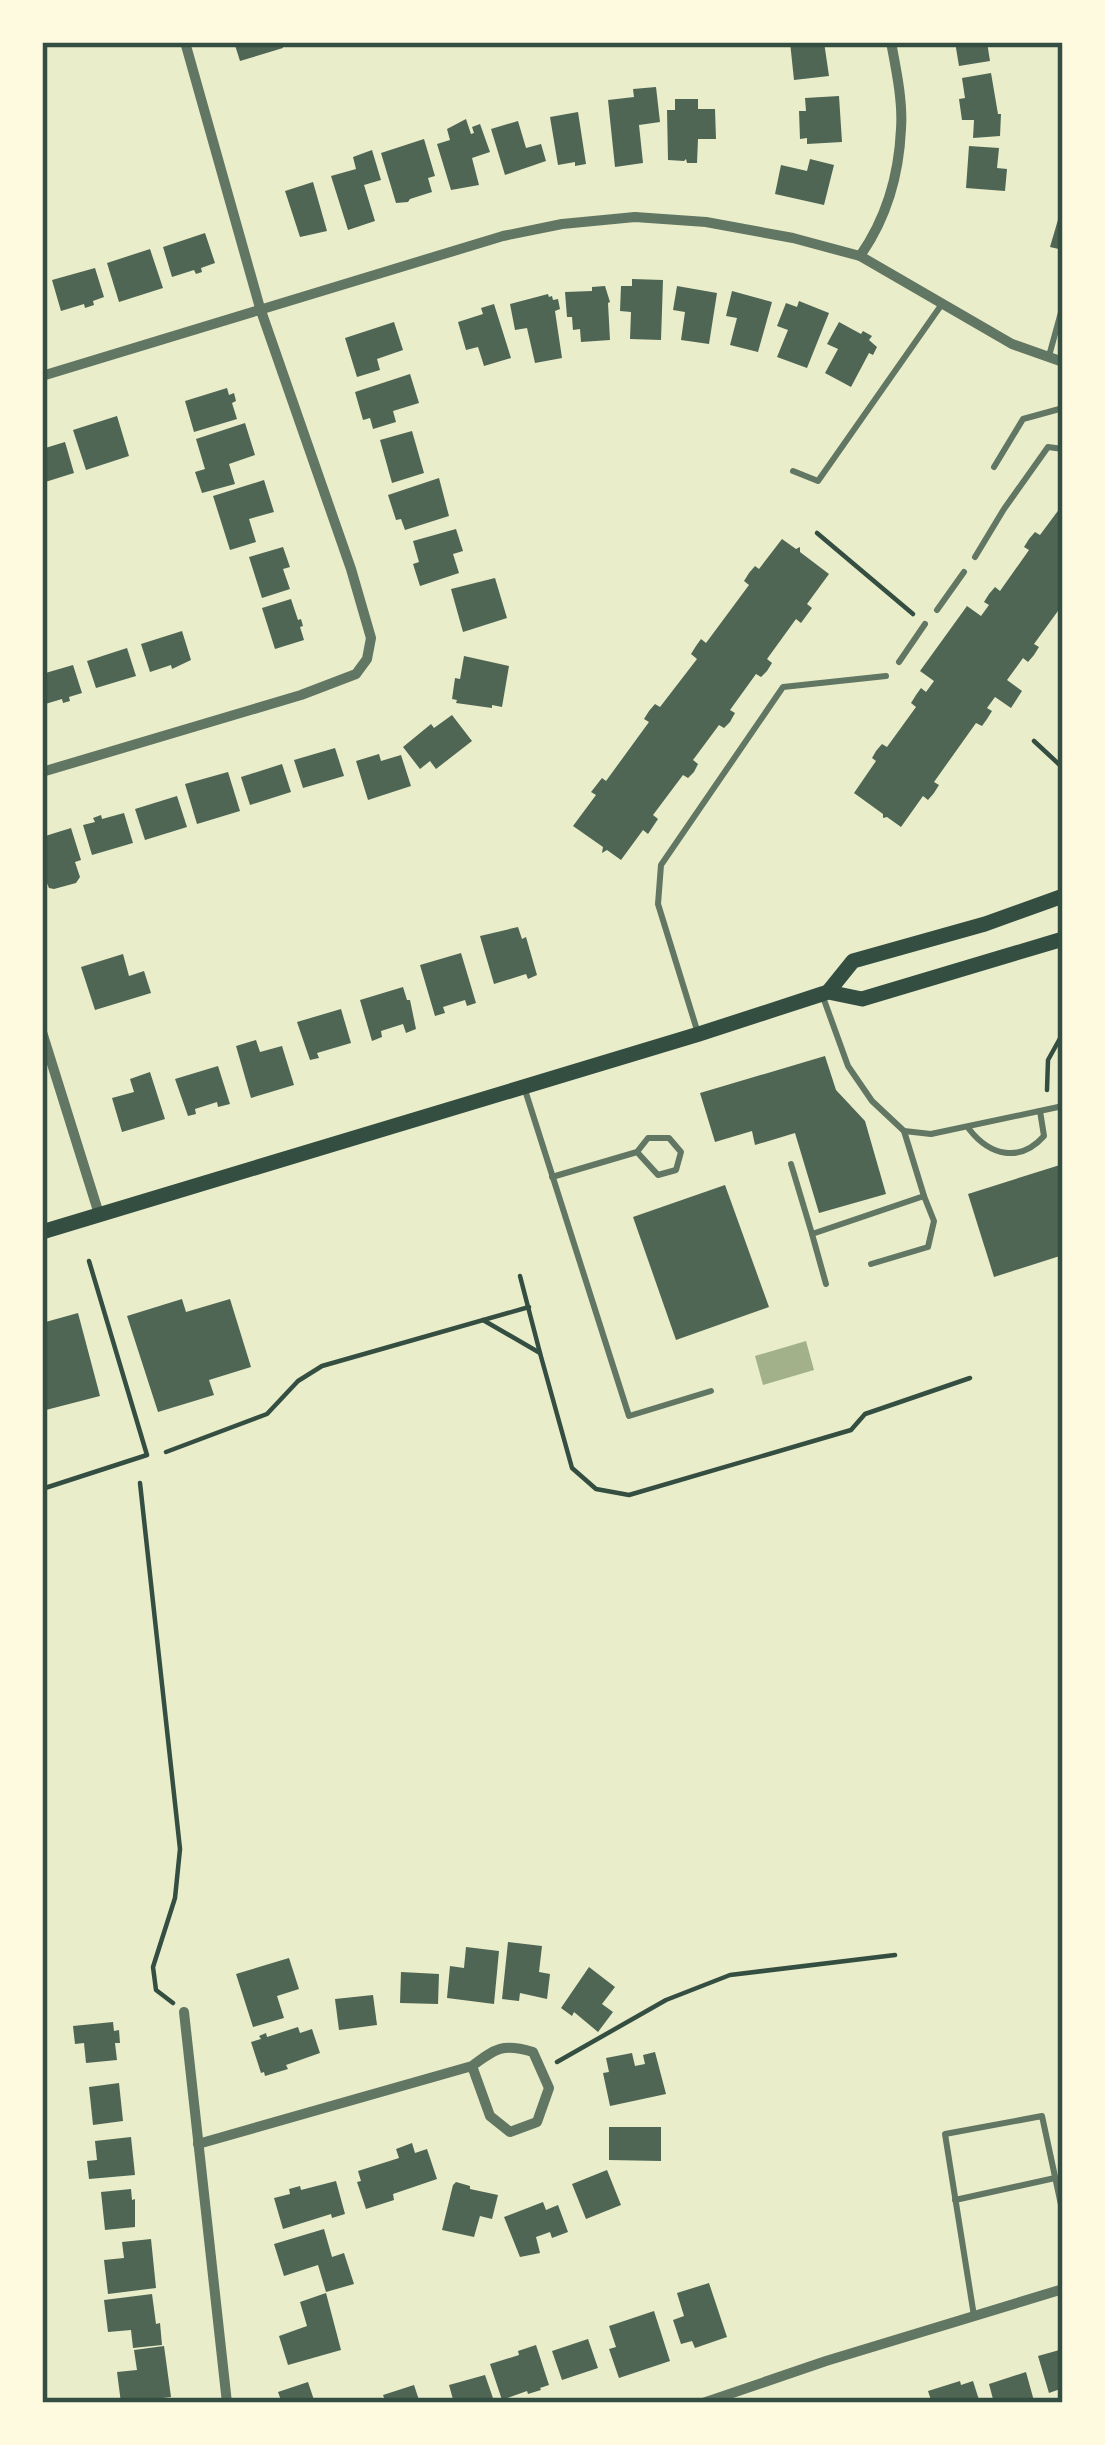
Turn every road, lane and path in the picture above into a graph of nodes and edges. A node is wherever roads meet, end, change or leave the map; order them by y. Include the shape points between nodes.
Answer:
1 (185, 42) edge
2 (892, 42) edge
3 (860, 256) junction
4 (944, 302) junction
5 (1063, 305) edge
6 (260, 308) junction
7 (1049, 356) junction
8 (1063, 362) edge
9 (42, 376) edge
10 (1063, 407) edge
11 (1063, 449) edge
12 (994, 467) dead end
13 (793, 471) dead end
14 (817, 533) dead end
15 (975, 557) dead end
16 (964, 572) dead end
17 (937, 610) dead end
18 (925, 624) joint
19 (899, 662) dead end
20 (886, 676) dead end
21 (1034, 741) dead end
22 (1063, 768) edge
23 (42, 772) edge
24 (1063, 896) edge
25 (1063, 939) edge
26 (825, 993) junction
27 (42, 1032) edge
28 (1063, 1033) edge
29 (699, 1034) junction
30 (524, 1087) junction
31 (1047, 1090) dead end
32 (1063, 1106) edge
33 (1040, 1111) junction
34 (968, 1128) junction
35 (904, 1131) junction
36 (638, 1152) junction
37 (791, 1164) dead end
38 (553, 1177) junction
39 (924, 1196) junction
40 (99, 1214) junction
41 (42, 1232) edge
42 (812, 1234) junction
43 (89, 1261) dead end
44 (871, 1264) dead end
45 (520, 1276) dead end
46 (826, 1284) dead end
47 (529, 1307) junction
48 (483, 1320) junction
49 (540, 1353) junction
50 (970, 1378) dead end
51 (711, 1391) dead end
52 (166, 1452) dead end
53 (140, 1483) dead end
54 (42, 1489) edge
55 (895, 1955) dead end
56 (184, 2012) joint
57 (472, 2066) junction
58 (542, 2071) junction
59 (198, 2144) junction
60 (1055, 2178) junction
61 (955, 2200) junction
62 (1063, 2214) edge
63 (1063, 2289) edge
64 (974, 2316) junction
65 (227, 2403) edge
66 (703, 2403) edge

1 - 6 street
2 - 3 street via 902,127 890,199
3 - 4 street
3 - 6 street via 706,222 609,218 503,236
4 - 7 street via 1012,344
4 - 13 lane via 818,481
5 - 7 lane
6 - 9 street
6 - 23 street via 351,568 371,638 367,659 356,674 301,695
7 - 8 street
10 - 12 lane via 1024,419
11 - 15 lane via 1048,447
14 - 18 path
16 - 17 lane
18 - 19 lane
20 - 29 lane via 783,687 662,865 658,904
21 - 22 path
24 - 26 main road via 853,961
25 - 26 main road via 862,999
26 - 29 main road
26 - 35 lane via 848,1066
27 - 40 street
28 - 31 path via 1048,1060
29 - 30 main road
30 - 38 lane
30 - 40 main road
32 - 33 lane
33 - 34 lane
33 - 34 lane via 1044,1136 1010,1154 996,1153
34 - 35 lane
35 - 39 lane
36 - 36 lane via 658,1175 676,1170 681,1152 669,1138 648,1138
36 - 38 lane
37 - 42 lane
38 - 51 lane via 629,1416
39 - 42 lane
39 - 44 lane via 934,1221 928,1246
40 - 41 main road
42 - 46 lane
43 - 54 path via 147,1455
45 - 47 path
47 - 48 path
47 - 49 path
48 - 49 path
48 - 52 path via 322,1366 267,1414
49 - 50 path via 572,1468 596,1490 629,1495 851,1430 878,1408
53 - 56 path via 180,1849 153,1975 156,1990
55 - 58 path via 730,1975 666,2000
56 - 59 street
57 - 58 street via 514,2046 533,2052
57 - 58 street via 490,2116 510,2132 537,2122 549,2088
57 - 59 street
59 - 65 street
60 - 61 lane
60 - 61 lane via 1042,2116 945,2134
60 - 62 lane
61 - 64 lane
63 - 64 street
64 - 66 street

